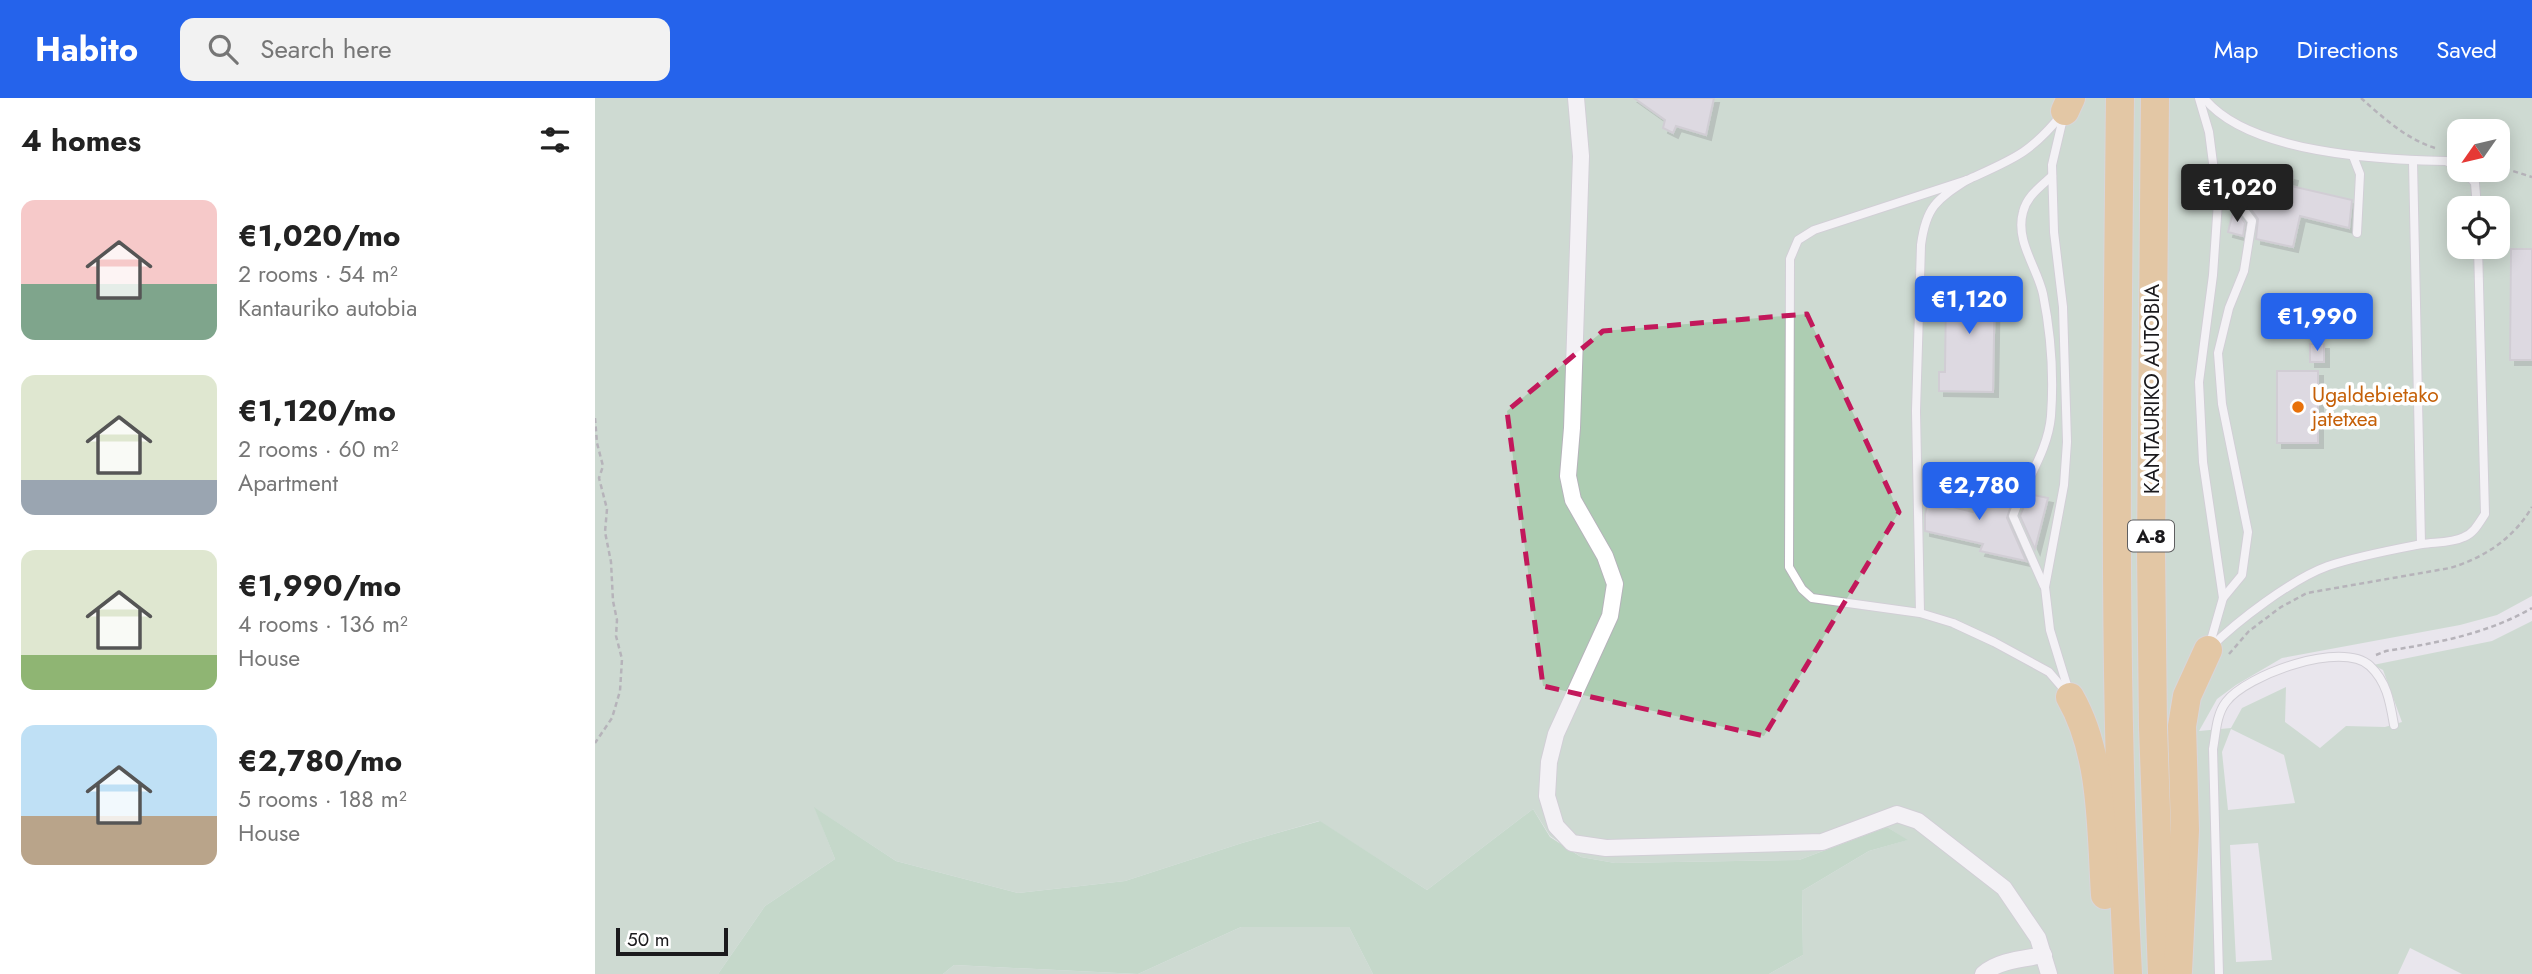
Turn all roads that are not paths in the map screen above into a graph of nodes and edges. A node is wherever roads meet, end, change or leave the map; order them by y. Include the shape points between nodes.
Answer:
1 (1576, 98) edge
2 (2120, 98) edge
3 (2154, 98) edge
4 (2201, 98) edge
5 (2068, 104) edge
6 (2353, 156) junction
7 (2413, 161) junction
8 (2447, 162) edge
9 (2214, 171) junction
10 (2052, 176) junction
11 (1967, 180) junction
12 (2357, 233) dead end
13 (2478, 259) edge
14 (2421, 544) junction
15 (2045, 587) junction
16 (2223, 598) junction
17 (1920, 613) junction
18 (2216, 655) junction
19 (2070, 697) junction
20 (2394, 725) dead end
21 (2044, 955) junction
22 (1983, 974) edge
23 (2049, 974) edge
24 (2127, 974) edge
25 (2162, 974) edge
26 (2178, 974) edge
27 (2219, 974) edge

1 - 21 street via 1581,156 1568,476 1573,500 1605,556 1615,584 1610,615 1556,734 1549,762 1547,796 1556,826 1572,843 1606,848 1822,842 1897,814 1918,821 2004,888 2038,938
2 - 24 highway, KANTAURIKO AUTOBIA / A-8 via 2116,548
3 - 25 highway, KANTAURIKO AUTOBIA / A-8 via 2151,548
4 - 6 lane via 2234,123 2265,136
4 - 9 lane
5 - 10 lane
5 - 11 lane via 2033,147
6 - 7 lane
6 - 12 lane via 2360,174
7 - 8 lane
7 - 14 lane
9 - 16 lane via 2217,224 2199,382 2203,462
9 - 16 lane via 2252,220 2244,271 2218,353 2221,404 2248,532 2242,575
10 - 15 lane via 2063,307 2067,442
10 - 15 lane via 2029,196 2022,214 2021,238 2042,290 2049,328 2051,421 2013,516
11 - 17 lane via 1941,197 1924,220 1921,245 1916,398
11 - 17 lane via 1814,230 1798,240 1790,259 1789,567 1812,598
13 - 14 lane via 2485,514 2463,538
14 - 18 lane via 2326,567 2303,578 2230,628
15 - 19 lane via 2050,630
16 - 18 lane
17 - 19 lane via 1975,632 2049,671
18 - 26 highway via 2187,696 2182,726 2185,830
19 - 24 highway via 2089,740 2096,779 2108,936
20 - 27 lane via 2383,682 2358,658 2318,658 2283,668 2239,688 2226,701 2213,749
21 - 22 street via 1990,968
21 - 23 street

